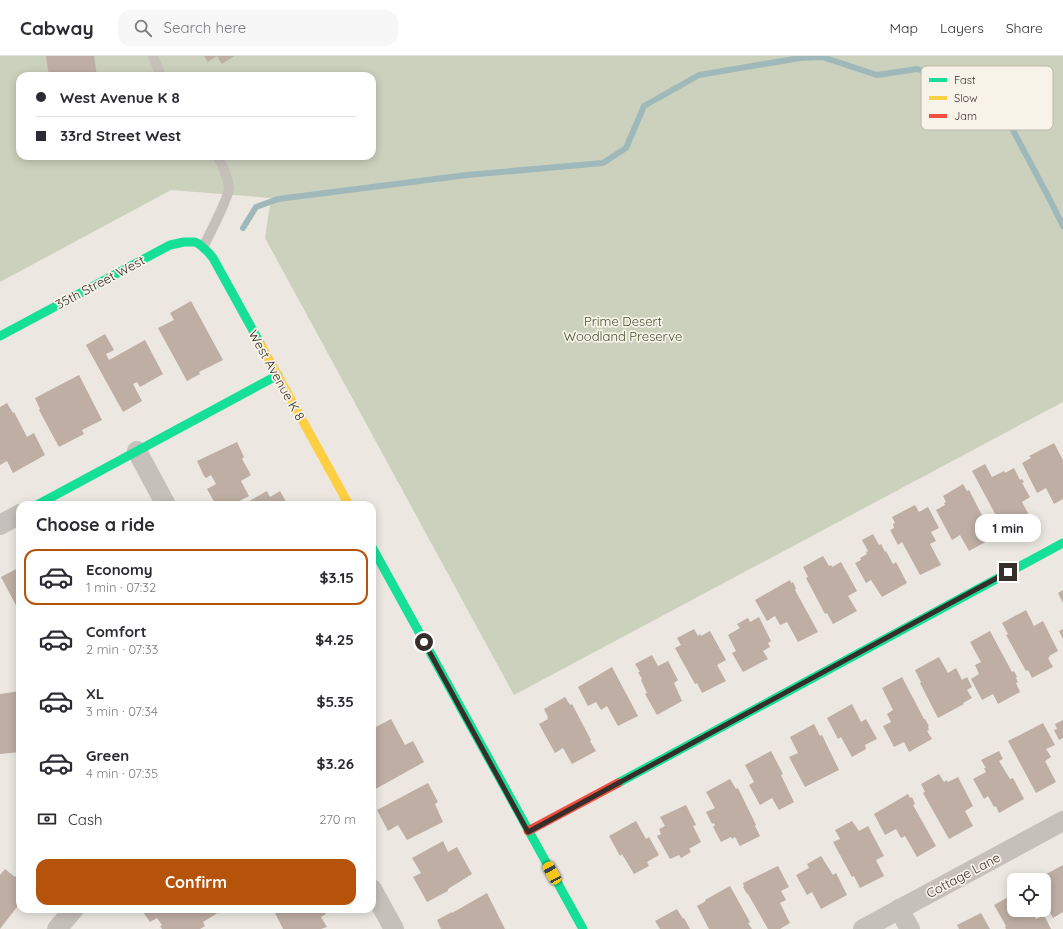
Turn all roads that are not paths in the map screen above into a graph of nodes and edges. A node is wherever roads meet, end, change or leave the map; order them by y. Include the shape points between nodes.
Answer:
1 (153, 56) edge
2 (159, 72) edge
3 (218, 160) edge
4 (204, 246) junction
5 (0, 336) edge
6 (278, 375) junction
7 (137, 451) junction
8 (44, 501) edge
9 (164, 501) edge
10 (347, 501) edge
11 (16, 516) edge
12 (0, 525) edge
13 (1063, 543) edge
14 (376, 553) edge
15 (1063, 821) edge
16 (528, 832) junction
17 (376, 897) edge
18 (899, 909) junction
19 (71, 913) edge
20 (58, 929) edge
21 (394, 929) edge
22 (583, 929) edge
23 (863, 929) edge
24 (910, 929) edge

1 - 2 lane
3 - 4 lane via 227,175 229,190
4 - 5 street, 35th Street West via 188,240 170,245
4 - 6 street, West Avenue K 8
6 - 7 street
6 - 10 street, West Avenue K 8
7 - 8 street
7 - 9 street
11 - 12 street
13 - 16 street
14 - 16 street
15 - 18 street, Cottage Lane
16 - 22 street
17 - 21 street
18 - 23 street, Cottage Lane
18 - 24 street
19 - 20 street

